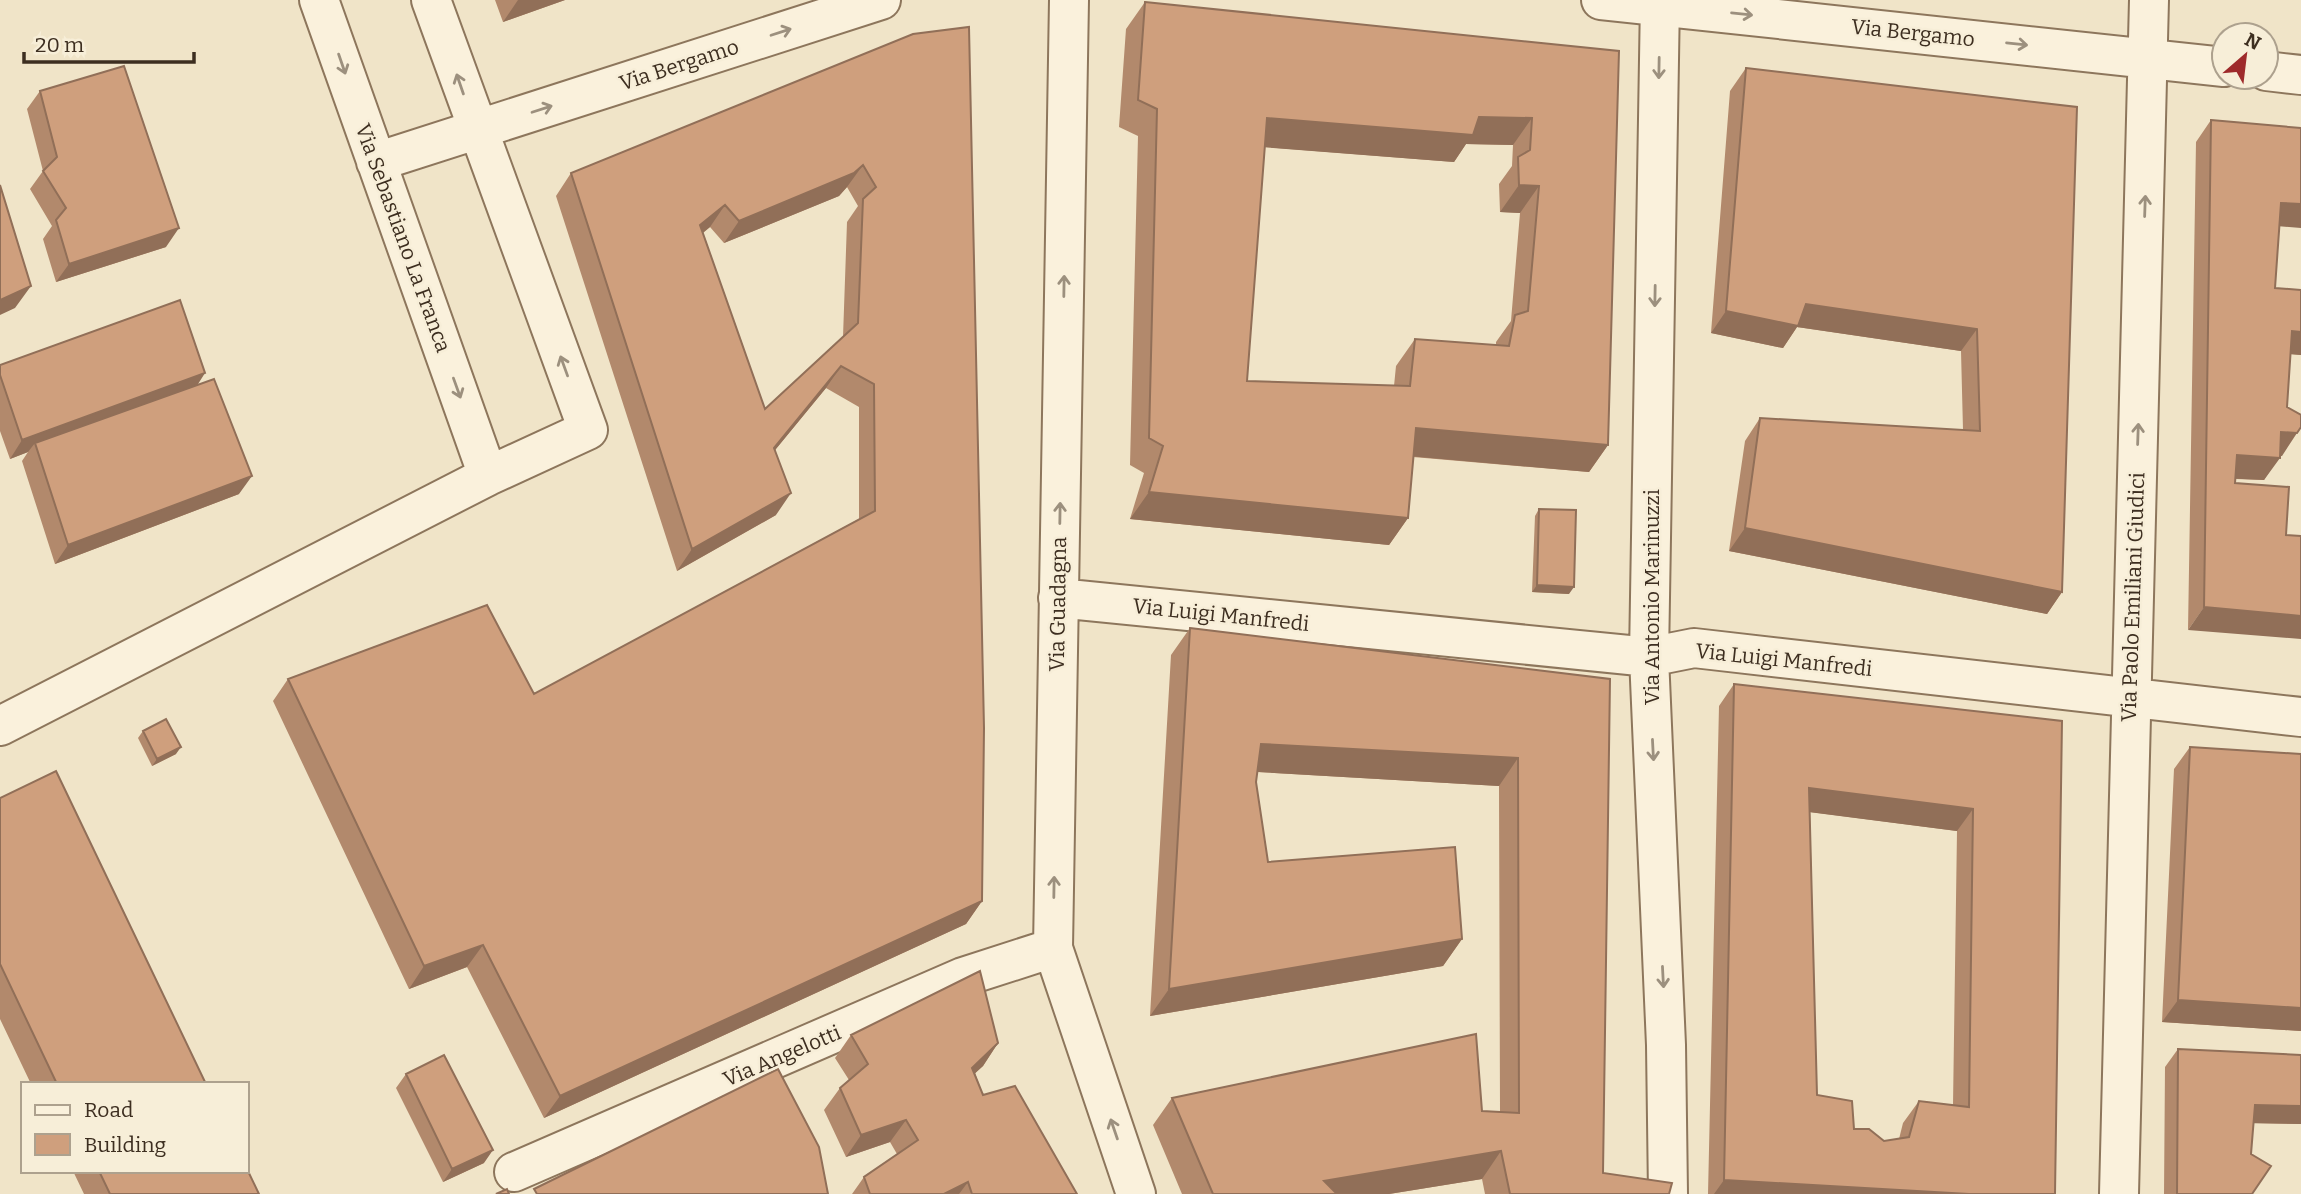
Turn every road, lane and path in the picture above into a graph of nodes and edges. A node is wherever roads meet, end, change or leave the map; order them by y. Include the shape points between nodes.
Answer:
1 (319, 0) edge
2 (430, 0) edge
3 (881, 0) edge
4 (1069, 0) edge
5 (1601, 0) edge
6 (2149, 0) edge
7 (1660, 3) edge
8 (2149, 59) junction
9 (2210, 66) edge
10 (2280, 73) edge
11 (2301, 75) edge
12 (477, 130) junction
13 (376, 162) junction
14 (488, 476) junction
15 (1058, 598) junction
16 (1649, 657) junction
17 (2130, 698) junction
18 (2301, 717) edge
19 (0, 726) edge
20 (1053, 948) junction
21 (514, 1172) dead end
22 (1136, 1194) edge
23 (1668, 1194) edge
24 (2119, 1194) edge

1 -> 13 street, Via Sebastiano La Franca
12 -> 2 street
12 -> 3 street, Via Bergamo
15 -> 4 street, Via Guadagna
5 - 7 street, Via Bergamo
6 - 8 street, Via Paolo Emiliani Giudici
7 -> 8 street, Via Bergamo
7 -> 16 street, Via Antonio Marinuzzi
8 - 9 street, Via Bergamo
17 -> 8 street, Via Paolo Emiliani Giudici
10 - 11 street
12 - 13 street, Via Bergamo
14 -> 12 street via 588,430
13 -> 14 street, Via Sebastiano La Franca
14 - 19 street
15 - 16 street, Via Luigi Manfredi
20 -> 15 street, Via Guadagna
16 - 17 street, Via Luigi Manfredi via 1694,648
16 -> 23 street, Via Antonio Marinuzzi
17 - 18 street, Via Luigi Manfredi
17 - 24 street, Via Paolo Emiliani Giudici
20 - 21 street, Via Angelotti via 963,977
22 -> 20 street, Via Guadagna

